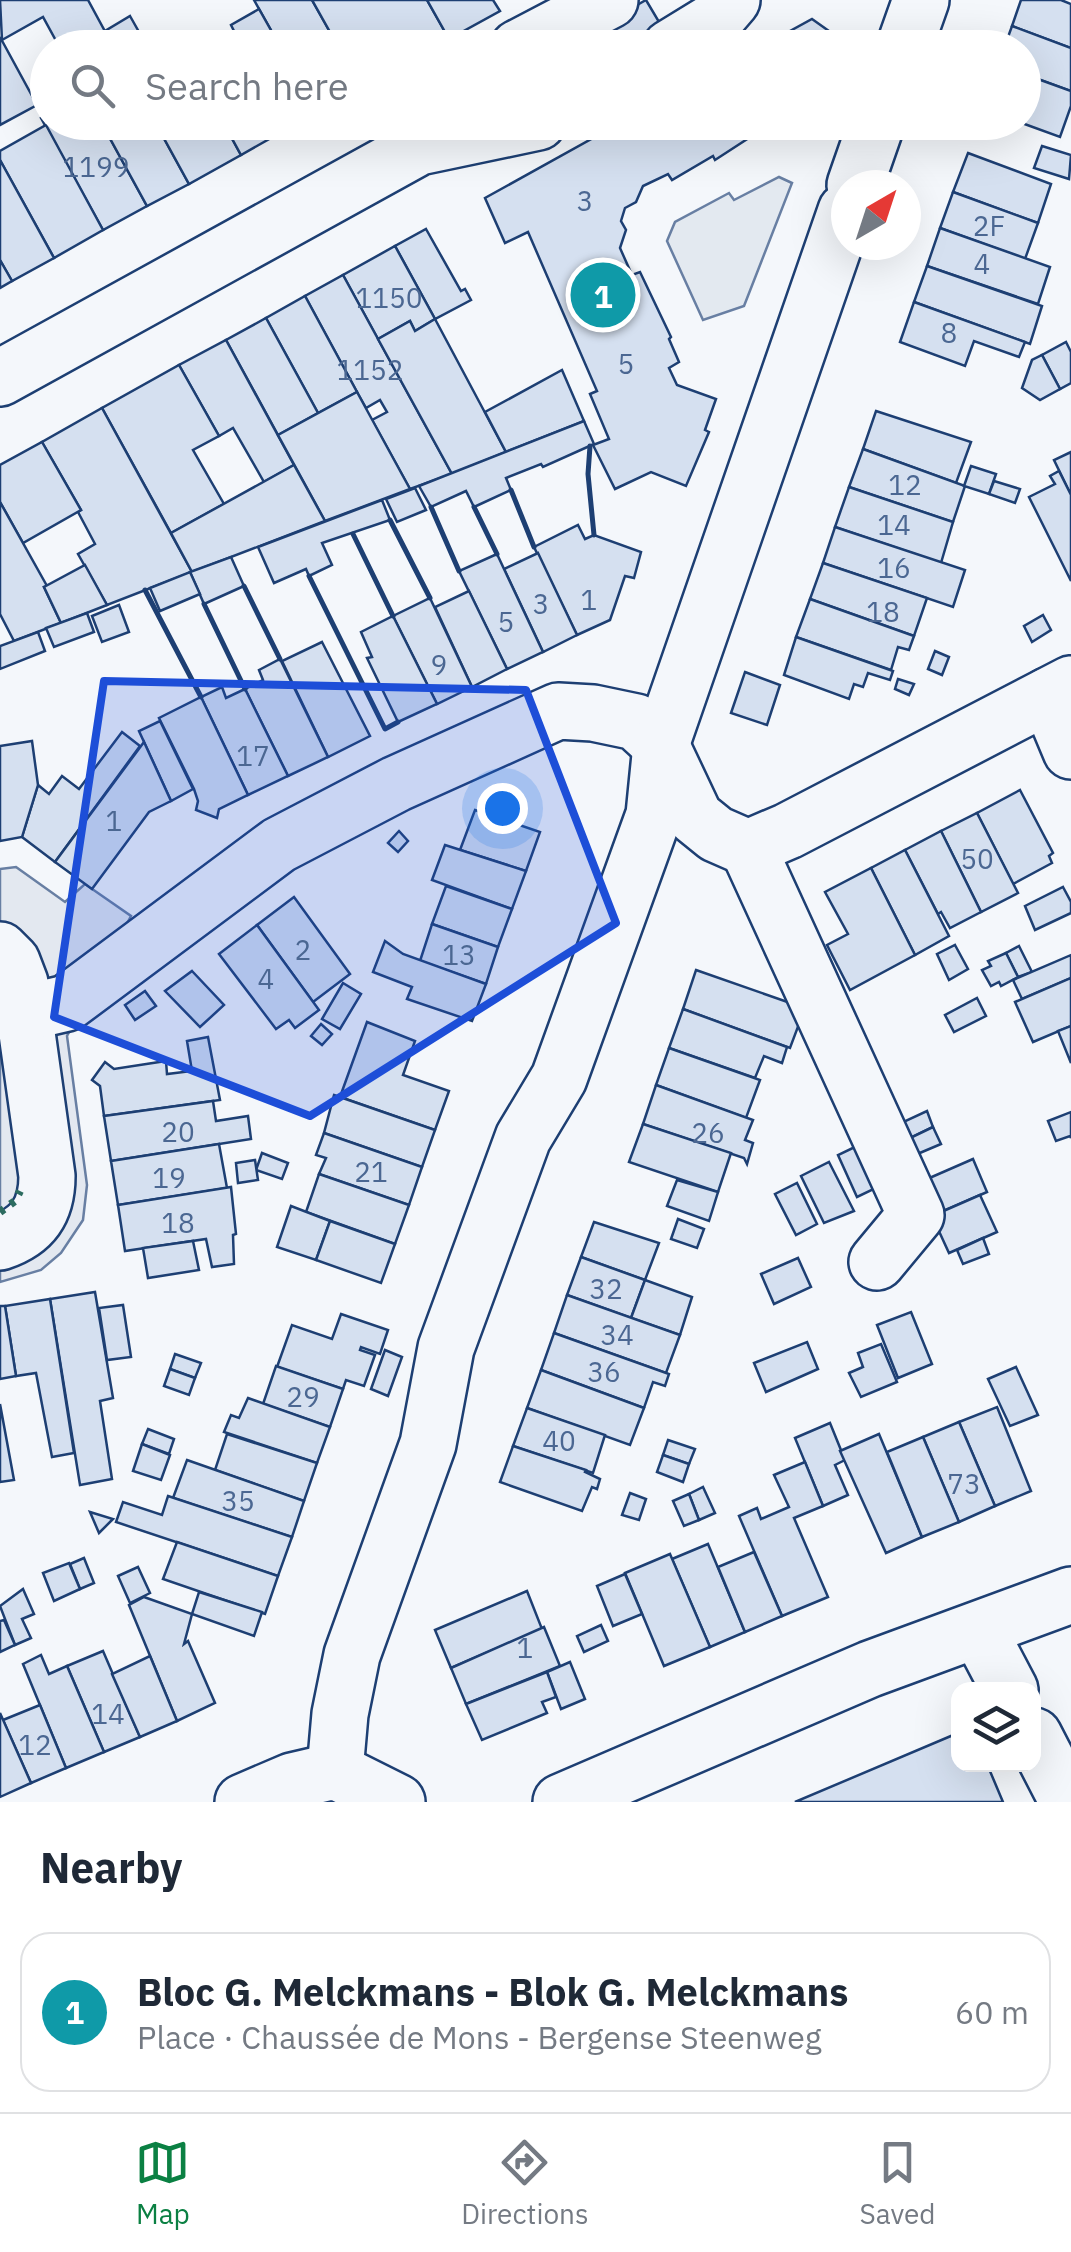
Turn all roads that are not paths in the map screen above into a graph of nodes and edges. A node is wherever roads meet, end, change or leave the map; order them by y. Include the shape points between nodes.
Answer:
1 (610, 0) edge
2 (732, 0) edge
3 (921, 0) edge
4 (552, 30) edge
5 (699, 30) edge
6 (910, 30) edge
7 (421, 140) edge
8 (871, 140) edge
9 (860, 170) edge
10 (831, 254) edge
11 (0, 378) edge
12 (1059, 690) edge
13 (661, 745) junction
14 (1071, 750) edge
15 (748, 848) junction
16 (0, 950) edge
17 (24, 1014) junction
18 (0, 1242) edge
19 (877, 1262) dead end
20 (1071, 1595) edge
21 (979, 1631) junction
22 (1006, 1682) edge
23 (1041, 1750) edge
24 (333, 1791) edge
25 (243, 1802) edge
26 (397, 1802) edge
27 (562, 1802) edge
28 (1068, 1802) edge

1 - 4 street
2 - 5 street
3 - 6 street
7 - 11 street
8 - 9 street
10 - 13 street
12 - 14 street
12 - 15 street
13 - 15 street via 695,817
13 - 17 street via 636,722 558,711 279,845 67,1002
13 - 24 street via 654,815 559,1078 524,1138 446,1348 428,1444 352,1655
15 - 19 street via 916,1215
16 - 17 street via 16,972
17 - 18 street via 47,1198 36,1220
20 - 21 street
21 - 22 street
21 - 27 street via 870,1669
23 - 28 street
24 - 25 street via 292,1782
24 - 26 street

